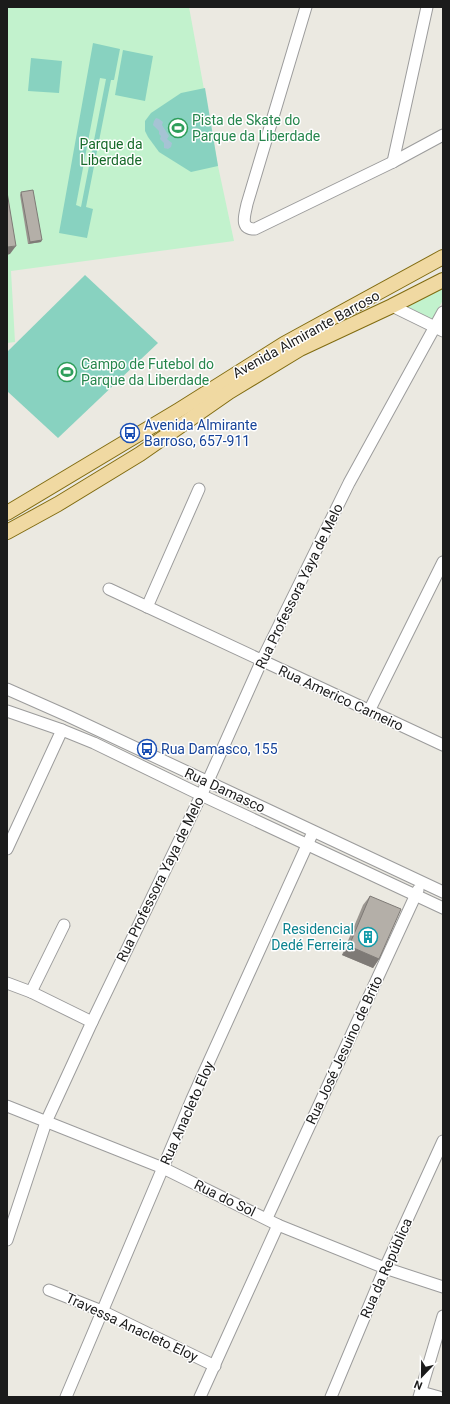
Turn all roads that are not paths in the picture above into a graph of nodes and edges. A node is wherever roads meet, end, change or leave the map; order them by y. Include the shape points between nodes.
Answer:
1 (306, 7) edge
2 (427, 7) edge
3 (443, 135) edge
4 (393, 162) junction
5 (443, 257) edge
6 (443, 280) edge
7 (392, 306) junction
8 (443, 312) edge
9 (439, 329) edge
10 (199, 489) dead end
11 (7, 514) edge
12 (7, 532) edge
13 (443, 562) edge
14 (110, 589) dead end
15 (147, 607) junction
16 (262, 660) junction
17 (7, 689) edge
18 (369, 710) junction
19 (7, 711) edge
20 (62, 730) junction
21 (443, 746) edge
22 (208, 781) junction
23 (201, 794) junction
24 (313, 832) junction
25 (307, 844) junction
26 (7, 849) edge
27 (421, 882) junction
28 (443, 892) edge
29 (415, 895) junction
30 (443, 908) edge
31 (64, 925) dead end
32 (7, 983) edge
33 (31, 992) junction
34 (92, 1022) junction
35 (7, 1106) edge
36 (46, 1122) junction
37 (443, 1141) edge
38 (163, 1168) junction
39 (268, 1218) junction
40 (278, 1225) junction
41 (7, 1240) edge
42 (385, 1268) junction
43 (443, 1287) edge
44 (49, 1290) dead end
45 (102, 1311) junction
46 (443, 1316) edge
47 (215, 1366) junction
48 (420, 1394) edge
49 (66, 1397) edge
50 (200, 1397) edge
51 (331, 1397) edge
52 (439, 1397) edge

1 - 4 street via 248,204 245,226 249,229 255,228
2 - 4 street
3 - 4 street
5 - 11 main road, Avenida Almirante Barroso via 284,344
6 - 7 main road, Avenida Almirante Barroso
7 - 9 street
7 - 12 main road, Avenida Almirante Barroso via 300,349 229,392 140,454
8 - 9 street, Rua Professora Yaya de Melo
9 - 16 street, Rua Professora Yaya de Melo via 349,483
10 - 15 street
13 - 18 street
14 - 15 street, Rua Americo Carneiro
15 - 16 street, Rua Americo Carneiro
16 - 18 street, Rua Americo Carneiro
16 - 22 street, Rua Professora Yaya de Melo
17 - 22 street, Rua Damasco
18 - 21 street, Rua Americo Carneiro
19 - 20 street, Rua Damasco
20 - 23 street, Rua Damasco
20 - 26 street
22 - 23 street, Rua Professora Yaya de Melo
22 - 24 street, Rua Damasco
23 - 25 street, Rua Damasco
23 - 34 street, Rua Professora Yaya de Melo
24 - 25 street, Rua Anacleto Eloy
24 - 27 street, Rua Damasco
25 - 29 street, Rua Damasco
25 - 38 street, Rua Anacleto Eloy
27 - 28 street, Rua Damasco
27 - 29 street, Rua José Jesuino de Brito
29 - 30 street, Rua Damasco
29 - 39 street, Rua José Jesuino de Brito
31 - 33 street
32 - 33 street
33 - 34 street
34 - 36 street, Rua Professora Yaya de Melo
35 - 36 street, Rua do Sol
36 - 38 street, Rua do Sol
36 - 41 street, Rua Professora Yaya de Melo
37 - 42 street, Rua da República
38 - 39 street, Rua do Sol
38 - 45 street, Rua Anacleto Eloy
39 - 40 street, Rua do Sol
40 - 42 street, Rua do Sol
40 - 47 street
42 - 43 street, Rua do Sol
42 - 51 street, Rua da República
44 - 45 street, Travessa Anacleto Eloy
45 - 47 street, Travessa Anacleto Eloy
45 - 49 street, Rua Anacleto Eloy
46 - 48 street
47 - 50 street
48 - 52 street

